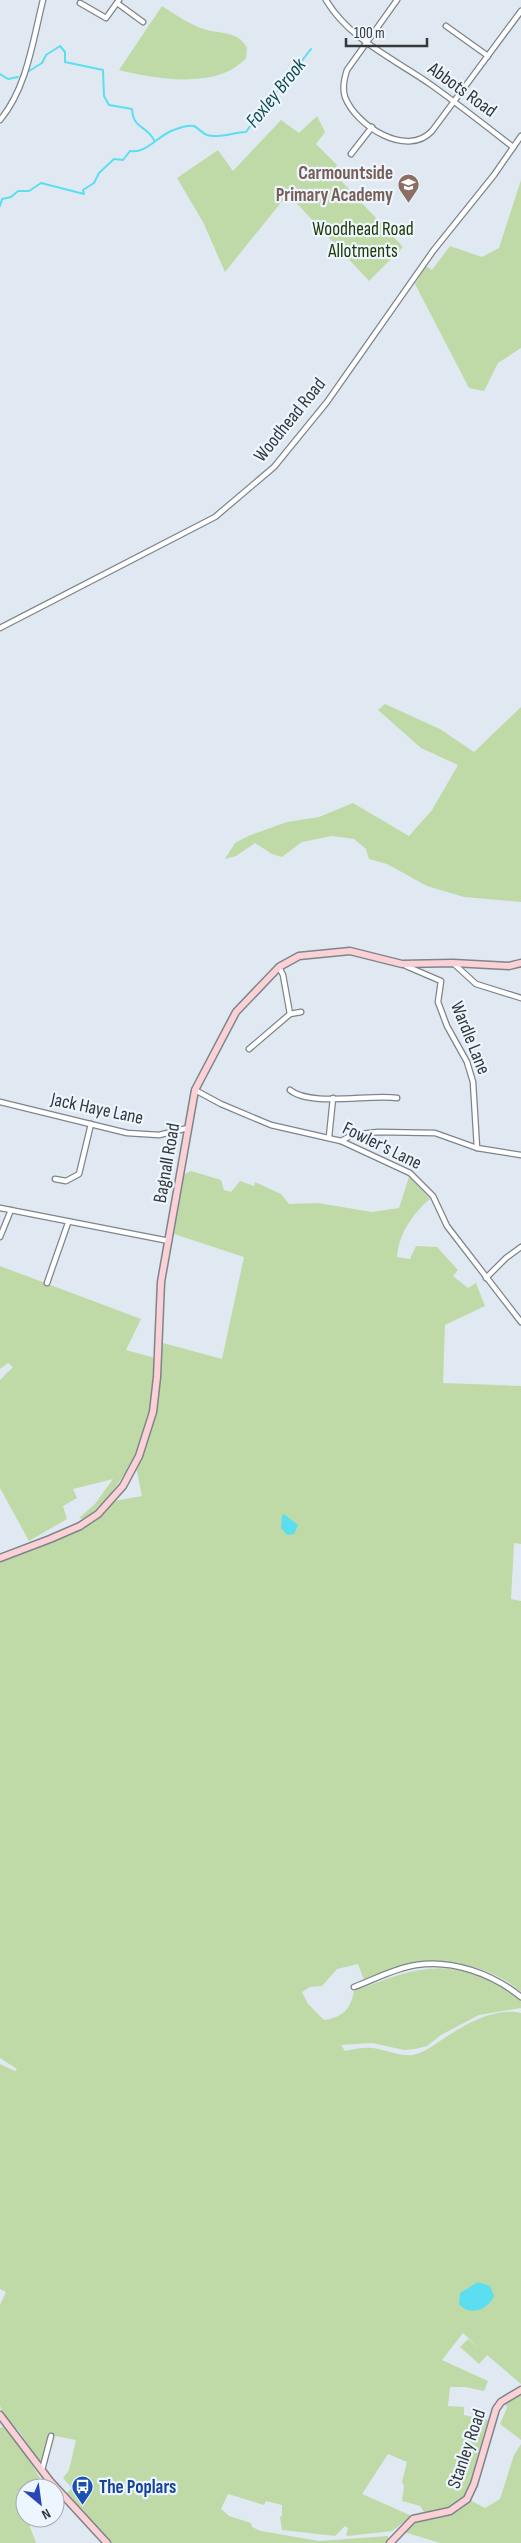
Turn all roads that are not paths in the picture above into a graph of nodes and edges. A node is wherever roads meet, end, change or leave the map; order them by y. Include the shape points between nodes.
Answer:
1 (43, 0) edge
2 (326, 0) edge
3 (397, 0) edge
4 (118, 1) edge
5 (80, 2) dead end
6 (521, 11) edge
7 (143, 22) dead end
8 (446, 26) dead end
9 (367, 42) junction
10 (488, 56) junction
11 (455, 102) junction
12 (0, 120) edge
13 (372, 127) junction
14 (521, 136) edge
15 (513, 147) junction
16 (351, 154) dead end
17 (0, 628) edge
18 (453, 963) junction
19 (521, 963) edge
20 (402, 964) junction
21 (279, 967) junction
22 (521, 998) edge
23 (301, 1012) dead end
24 (290, 1014) junction
25 (249, 1049) dead end
26 (195, 1090) junction
27 (290, 1090) dead end
28 (333, 1098) junction
29 (397, 1098) dead end
30 (0, 1102) edge
31 (91, 1124) junction
32 (188, 1128) junction
33 (329, 1137) junction
34 (341, 1141) junction
35 (477, 1148) junction
36 (521, 1155) edge
37 (55, 1179) dead end
38 (0, 1208) edge
39 (11, 1210) junction
40 (68, 1223) junction
41 (0, 1237) edge
42 (169, 1241) junction
43 (521, 1247) edge
44 (486, 1278) junction
45 (47, 1283) dead end
46 (521, 1322) edge
47 (0, 1558) edge
48 (354, 1987) dead end
49 (521, 1997) edge
50 (521, 2390) edge
51 (0, 2415) edge
52 (51, 2436) dead end
53 (42, 2470) junction
54 (107, 2543) edge
55 (390, 2543) edge

1 - 12 street via 20,89
2 - 9 street, Abbots Road via 349,31
3 - 9 street
4 - 5 street via 106,18
4 - 7 street
6 - 10 street
8 - 10 street
9 - 11 street, Abbots Road
9 - 13 street via 347,70 343,83 344,96 351,108
10 - 11 street
11 - 13 street via 427,136 418,140 399,142
11 - 15 street, Abbots Road
13 - 16 street
14 - 15 street, Woodhead Road
15 - 17 street, Woodhead Road via 433,251 327,402 274,467 215,517
18 - 19 street, Bagnall Road via 510,966
18 - 20 street, Bagnall Road
18 - 22 street via 476,984
20 - 21 street, Bagnall Road via 350,951 299,956
20 - 35 street, Wardle Lane via 441,981 438,1002 467,1062 473,1082
21 - 24 street
21 - 26 street, Bagnall Road via 236,1012
23 - 24 street
24 - 25 street
26 - 32 street, Bagnall Road
26 - 33 street, Fowler's Lane via 270,1125
27 - 28 street via 296,1095
28 - 29 street
28 - 33 street
30 - 31 street, Jack Haye Lane
31 - 32 street, Jack Haye Lane via 147,1135
31 - 37 street via 79,1174 66,1181
32 - 42 street, Bagnall Road
33 - 34 street, Fowler's Lane
34 - 35 street via 352,1135 378,1132 435,1133
34 - 44 street, Fowler's Lane via 390,1163 422,1183 433,1196 447,1226
35 - 36 street
38 - 39 street
39 - 40 street
39 - 41 street
40 - 42 street
40 - 45 street
42 - 47 street, Bagnall Road via 160,1295 158,1369 152,1412 145,1440 130,1474 113,1499 80,1526
43 - 44 street
44 - 46 street, Fowler's Lane
48 - 49 street via 416,1965 437,1964 484,1975
50 - 55 street, Stanley Road via 501,2402 496,2409 472,2490 463,2504 450,2511 413,2519
51 - 53 street
52 - 53 street
53 - 54 street

